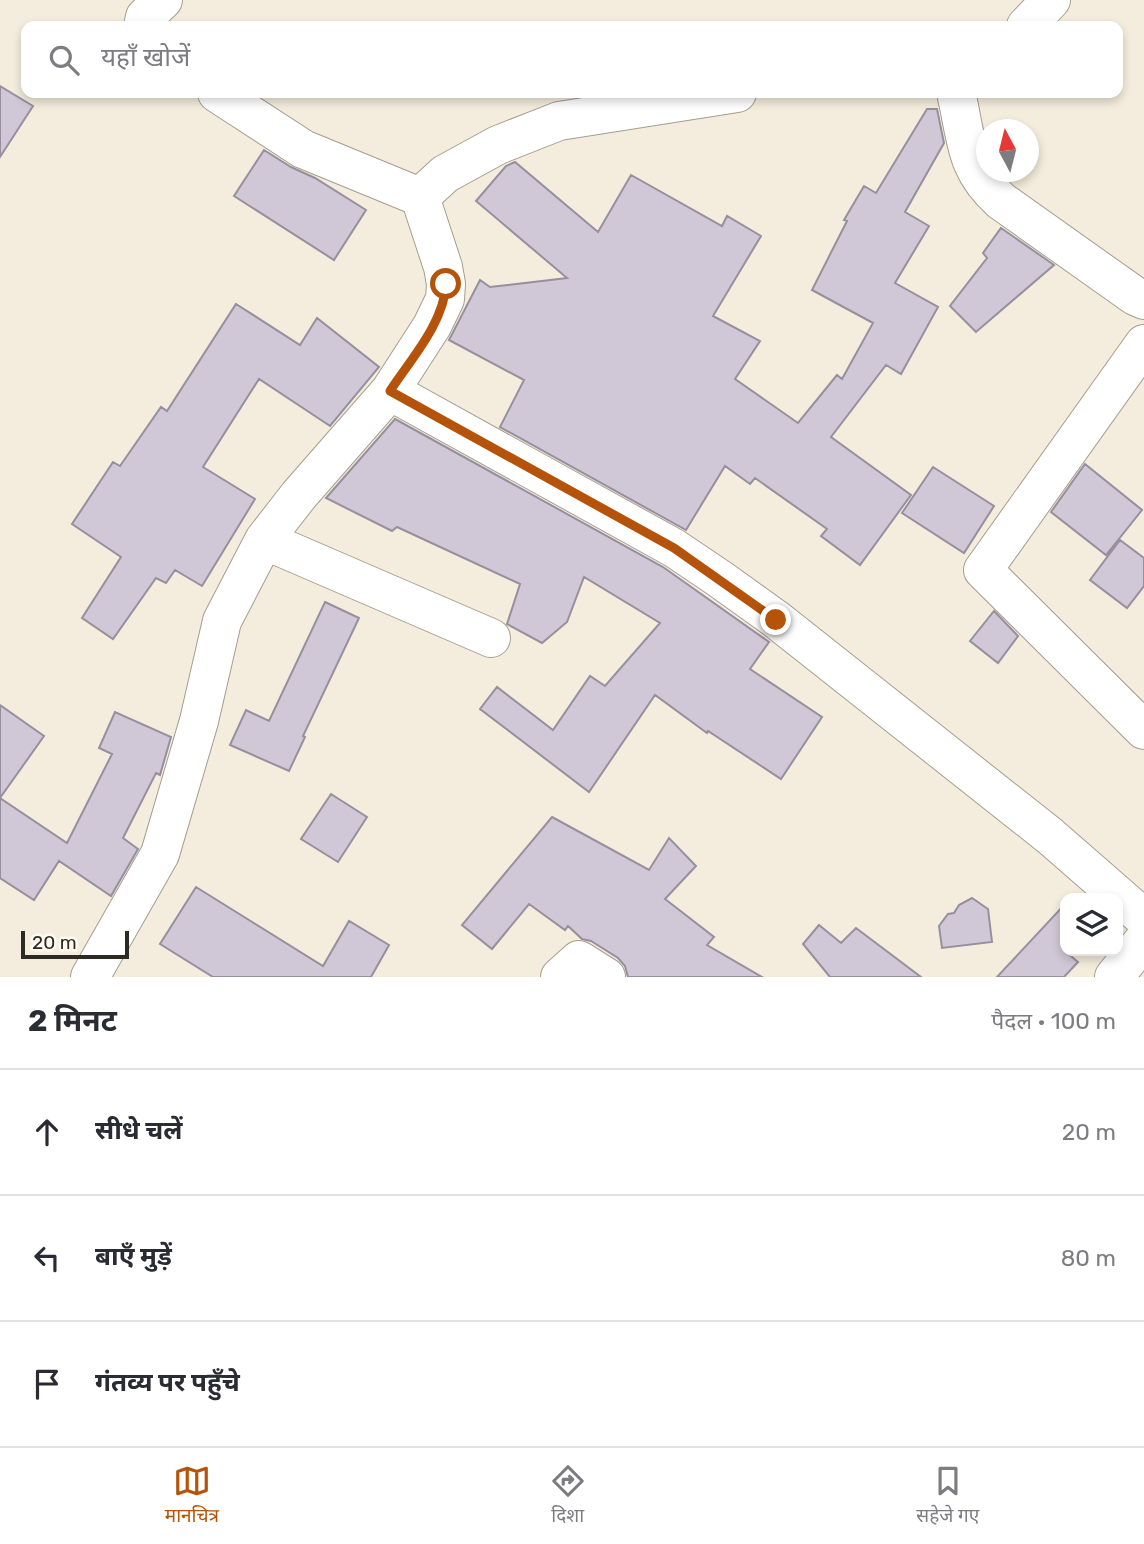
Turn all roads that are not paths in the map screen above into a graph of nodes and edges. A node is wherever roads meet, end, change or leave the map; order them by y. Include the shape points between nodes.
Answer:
1 (163, 0) edge
2 (1051, 0) edge
3 (145, 21) edge
4 (1031, 21) edge
5 (225, 98) edge
6 (705, 98) edge
7 (955, 98) edge
8 (420, 197) junction
9 (1144, 300) edge
10 (1144, 344) edge
11 (390, 391) junction
12 (264, 540) junction
13 (491, 638) dead end
14 (1144, 730) edge
15 (1144, 918) edge
16 (1144, 940) edge
17 (90, 977) edge
18 (1114, 977) edge

1 - 3 street
2 - 4 street
5 - 8 street via 303,149
6 - 8 street via 559,121 498,145 445,174
7 - 9 street via 972,166 984,186
8 - 11 street via 443,267 445,299
10 - 14 street via 983,570
11 - 12 street
11 - 15 street via 674,548 720,579 1050,836
12 - 13 street
12 - 17 street via 222,621 160,854
16 - 18 street

